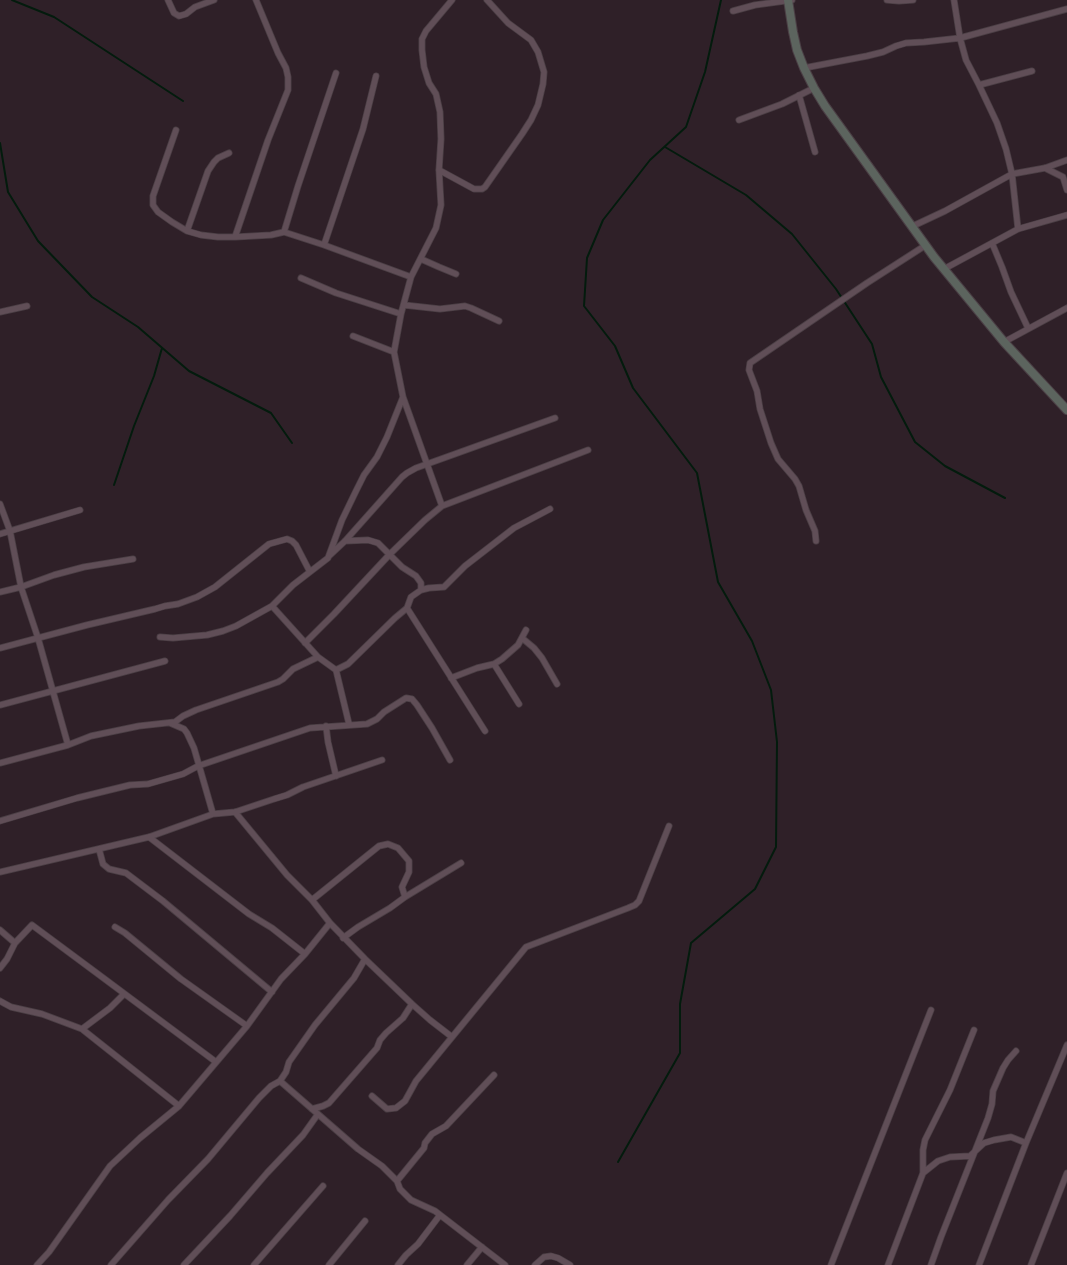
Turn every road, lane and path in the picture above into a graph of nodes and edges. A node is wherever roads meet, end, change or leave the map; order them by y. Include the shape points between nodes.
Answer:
1 (168, 0) edge
2 (214, 0) edge
3 (256, 0) edge
4 (452, 0) edge
5 (487, 0) edge
6 (788, 0) edge
7 (792, 0) edge
8 (886, 0) edge
9 (913, 0) edge
10 (954, 0) edge
11 (1067, 9) edge
12 (734, 11) dead end
13 (960, 38) junction
14 (804, 68) junction
15 (1032, 71) dead end
16 (336, 73) dead end
17 (376, 76) dead end
18 (979, 85) junction
19 (814, 88) junction
20 (799, 96) junction
21 (739, 120) dead end
22 (176, 130) dead end
23 (815, 152) dead end
24 (229, 153) dead end
25 (1067, 160) edge
26 (1045, 168) junction
27 (439, 170) junction
28 (1012, 174) junction
29 (1067, 190) edge
30 (1067, 215) edge
31 (913, 226) junction
32 (1018, 228) junction
33 (187, 231) junction
34 (284, 232) junction
35 (236, 238) junction
36 (992, 243) junction
37 (324, 245) junction
38 (926, 245) junction
39 (421, 259) junction
40 (944, 269) junction
41 (456, 274) dead end
42 (301, 278) dead end
43 (411, 278) junction
44 (404, 304) junction
45 (27, 306) dead end
46 (1067, 308) edge
47 (0, 312) edge
48 (400, 314) junction
49 (499, 321) dead end
50 (1028, 328) junction
51 (353, 336) dead end
52 (1004, 342) junction
53 (394, 352) junction
54 (403, 397) junction
55 (1067, 410) edge
56 (555, 418) dead end
57 (588, 450) dead end
58 (427, 465) junction
59 (0, 504) edge
60 (442, 506) junction
61 (550, 509) dead end
62 (80, 510) dead end
63 (10, 531) junction
64 (0, 534) edge
65 (345, 541) junction
66 (816, 541) dead end
67 (390, 554) junction
68 (133, 558) dead end
69 (328, 558) junction
70 (310, 572) junction
71 (21, 587) junction
72 (421, 590) junction
73 (0, 592) edge
74 (272, 606) junction
75 (407, 608) junction
76 (526, 630) dead end
77 (160, 637) dead end
78 (38, 638) junction
79 (522, 638) junction
80 (305, 643) junction
81 (0, 648) edge
82 (318, 657) junction
83 (165, 661) dead end
84 (494, 664) junction
85 (336, 670) junction
86 (451, 678) junction
87 (557, 684) dead end
88 (53, 692) junction
89 (519, 704) dead end
90 (0, 705) edge
91 (169, 723) junction
92 (349, 724) junction
93 (326, 726) junction
94 (485, 731) dead end
95 (68, 745) junction
96 (382, 760) dead end
97 (450, 760) dead end
98 (0, 763) edge
99 (198, 766) junction
100 (336, 776) junction
101 (235, 812) junction
102 (213, 814) junction
103 (0, 820) edge
104 (669, 826) dead end
105 (149, 837) junction
106 (99, 849) junction
107 (461, 863) dead end
108 (0, 872) edge
109 (405, 897) junction
110 (312, 900) junction
111 (330, 923) junction
112 (115, 927) dead end
113 (0, 930) edge
114 (337, 930) junction
115 (322, 933) junction
116 (343, 938) junction
117 (15, 944) junction
118 (305, 954) junction
119 (365, 959) junction
120 (0, 968) edge
121 (272, 992) junction
122 (124, 994) junction
123 (0, 1001) edge
124 (412, 1004) junction
125 (931, 1010) dead end
126 (247, 1026) junction
127 (82, 1029) junction
128 (974, 1030) dead end
129 (452, 1036) junction
130 (1067, 1045) edge
131 (1016, 1051) dead end
132 (216, 1062) junction
133 (494, 1075) dead end
134 (280, 1082) junction
135 (372, 1096) dead end
136 (179, 1106) junction
137 (312, 1109) junction
138 (318, 1114) junction
139 (1026, 1143) junction
140 (974, 1151) junction
141 (923, 1173) junction
142 (1067, 1173) edge
143 (397, 1181) junction
144 (323, 1186) dead end
145 (440, 1215) junction
146 (365, 1220) dead end
147 (482, 1247) junction
148 (333, 1264) edge
149 (37, 1265) edge
150 (111, 1265) edge
151 (184, 1265) edge
152 (254, 1265) edge
153 (398, 1265) edge
154 (467, 1265) edge
155 (505, 1265) edge
156 (535, 1265) edge
157 (570, 1265) edge
158 (831, 1265) edge
159 (888, 1265) edge
160 (931, 1265) edge
161 (979, 1265) edge
162 (1030, 1265) edge

1 - 2 street via 174,13 179,16
3 - 35 street via 286,68 288,90 268,140
4 - 27 street via 422,39 424,67 436,94 440,112
5 - 27 street via 508,23 531,40 538,52 544,72 538,105 531,120 482,189 474,189
6 - 7 street
6 - 12 street via 755,4
6 - 14 street via 797,50
8 - 9 street
10 - 13 street
11 - 13 street
13 - 14 street via 906,43 884,52
13 - 18 street via 966,60
14 - 19 street
15 - 18 street
16 - 34 street
17 - 37 street via 363,129
18 - 28 street via 997,123
19 - 20 street
19 - 31 street
20 - 21 street
20 - 23 street
22 - 33 street via 153,196 153,204 158,212
24 - 33 street via 218,158 208,171
25 - 26 street
26 - 28 street
26 - 29 street via 1062,177
27 - 39 street via 439,218
28 - 31 street
28 - 32 street
30 - 32 street
31 - 38 street
32 - 36 street
33 - 35 street
34 - 35 street
34 - 37 street
36 - 40 street
36 - 50 street
37 - 43 street
38 - 40 street
38 - 66 street via 750,363 749,370 771,443 778,459 799,486
39 - 41 street
39 - 43 street
40 - 52 street
42 - 48 street via 336,293
43 - 44 street
44 - 48 street
44 - 49 street via 440,309 465,306
45 - 47 street
46 - 50 street
48 - 53 street
50 - 52 street
51 - 53 street
52 - 55 street
53 - 54 street
54 - 58 street
54 - 69 street via 387,437 364,475 342,520
56 - 58 street
57 - 60 street
58 - 60 street
58 - 65 street via 416,468 402,477
59 - 63 street
60 - 67 street
61 - 72 street via 514,528 465,566 444,587
62 - 63 street
63 - 64 street
63 - 71 street
65 - 67 street via 373,541
65 - 69 street
67 - 72 street via 402,567 416,576 421,583
67 - 80 street
68 - 71 street via 54,575
69 - 70 street
70 - 74 street
70 - 78 street via 296,545 288,539 270,544 215,587 197,597 178,604
71 - 73 street
71 - 78 street
72 - 75 street via 411,597
74 - 77 street via 223,631 185,637
74 - 80 street
75 - 85 street via 348,664
75 - 86 street
76 - 79 street
78 - 81 street
78 - 88 street
79 - 84 street via 510,653
79 - 87 street via 542,658
80 - 82 street
82 - 85 street
82 - 91 street via 293,669 278,682 196,710
83 - 88 street
84 - 86 street
84 - 89 street
85 - 92 street
86 - 94 street
88 - 90 street
88 - 95 street
91 - 95 street via 138,726 91,736
91 - 99 street via 188,733
92 - 93 street
92 - 97 street via 367,724 377,720 384,712 406,698 412,698
93 - 99 street via 310,728
93 - 100 street
95 - 98 street
96 - 100 street
99 - 102 street
99 - 103 street via 183,774 148,784 130,785
100 - 101 street
101 - 102 street
101 - 110 street via 287,875
102 - 105 street
104 - 129 street via 639,901 628,908 526,947
105 - 106 street
105 - 118 street
106 - 108 street
106 - 121 street via 104,864 109,869 126,874 159,898
107 - 109 street
109 - 110 street via 402,887 409,872 409,861 398,848 388,844 379,846
109 - 116 street
110 - 111 street
111 - 114 street
111 - 115 street
112 - 126 street
113 - 117 street
114 - 115 street
114 - 116 street
115 - 118 street
116 - 119 street
117 - 120 street
117 - 122 street via 32,926
118 - 121 street
119 - 124 street
119 - 134 street via 354,978 315,1025 289,1062
121 - 126 street
122 - 127 street
122 - 132 street
123 - 127 street via 11,1007 42,1014
124 - 129 street
124 - 137 street via 403,1018 380,1040 377,1048 329,1103
125 - 158 street
126 - 132 street
127 - 136 street
128 - 141 street via 950,1090 925,1140 922,1155
129 - 135 street via 416,1081 405,1101 396,1108 387,1110
130 - 139 street
131 - 140 street via 1008,1060 993,1091 988,1118
132 - 136 street
133 - 143 street via 446,1126 432,1134
134 - 137 street
134 - 150 street via 271,1086 259,1098 208,1159
136 - 149 street via 110,1166
137 - 138 street
138 - 143 street
138 - 151 street
139 - 140 street via 1011,1137 1004,1138 984,1143
139 - 161 street
140 - 141 street via 967,1157 950,1157 938,1161
140 - 160 street
141 - 159 street
142 - 162 street
143 - 145 street via 400,1189 411,1200
144 - 152 street
145 - 147 street
145 - 153 street
146 - 148 street
147 - 154 street
147 - 155 street
156 - 157 street via 551,1256

